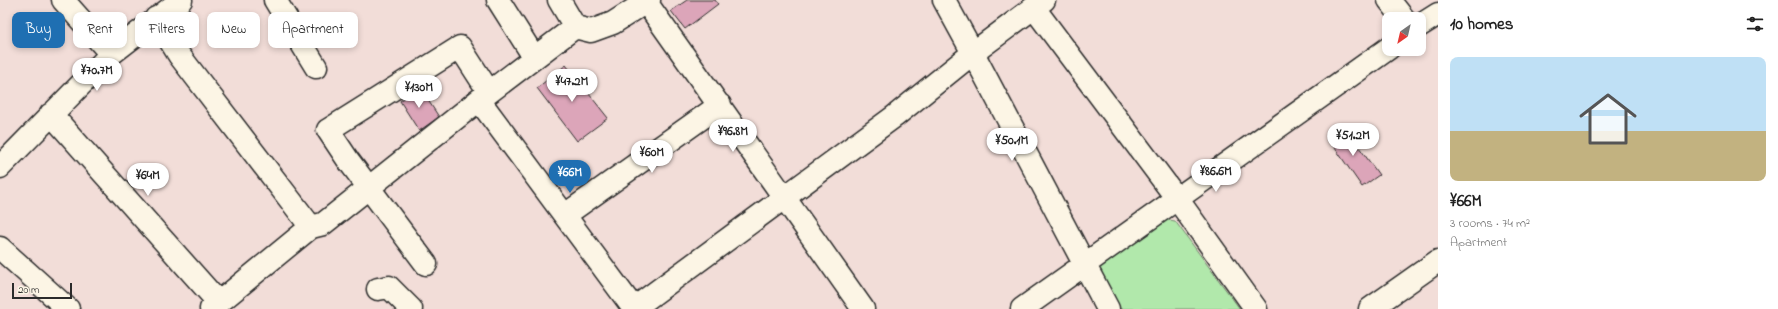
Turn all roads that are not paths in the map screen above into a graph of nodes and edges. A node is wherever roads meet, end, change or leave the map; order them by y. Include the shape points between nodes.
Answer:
1 (63, 0) edge
2 (275, 0) edge
3 (498, 0) edge
4 (559, 0) edge
5 (944, 0) edge
6 (1389, 0) edge
7 (177, 1) edge
8 (648, 1) edge
9 (1039, 4) edge
10 (163, 12) edge
11 (1398, 12) edge
12 (1438, 14) edge
13 (1426, 22) edge
14 (575, 28) junction
15 (135, 35) edge
16 (175, 48) edge
17 (974, 53) junction
18 (1382, 53) edge
19 (111, 54) junction
20 (534, 57) junction
21 (316, 67) dead end
22 (484, 96) junction
23 (720, 104) junction
24 (51, 114) junction
25 (0, 167) edge
26 (368, 187) junction
27 (784, 197) junction
28 (1178, 200) junction
29 (565, 215) junction
30 (311, 227) junction
31 (0, 248) edge
32 (1438, 261) edge
33 (426, 264) dead end
34 (1085, 264) junction
35 (378, 289) dead end
36 (215, 306) edge
37 (68, 309) edge
38 (411, 309) edge
39 (633, 309) edge
40 (864, 309) edge
41 (1022, 309) edge
42 (1108, 309) edge
43 (1256, 309) edge
44 (1370, 309) edge

1 - 19 street
2 - 21 street
3 - 20 street
4 - 14 street
5 - 17 street
6 - 11 street
7 - 10 street
8 - 14 street via 613,24 591,31
8 - 23 street
9 - 17 street
9 - 28 street
12 - 13 street
14 - 20 street
15 - 19 street
16 - 30 street
17 - 27 street via 895,116
17 - 34 street
18 - 28 street
19 - 24 street
20 - 22 street
22 - 26 street
22 - 26 street via 460,47 328,130
22 - 29 street
23 - 27 street
23 - 29 street
24 - 25 street
24 - 36 street
26 - 30 street via 323,224
26 - 33 street
27 - 39 street
27 - 40 street
28 - 34 street
28 - 43 street
29 - 39 street
30 - 36 street
31 - 37 street
32 - 44 street
34 - 41 street
34 - 42 street
35 - 38 street via 389,287

